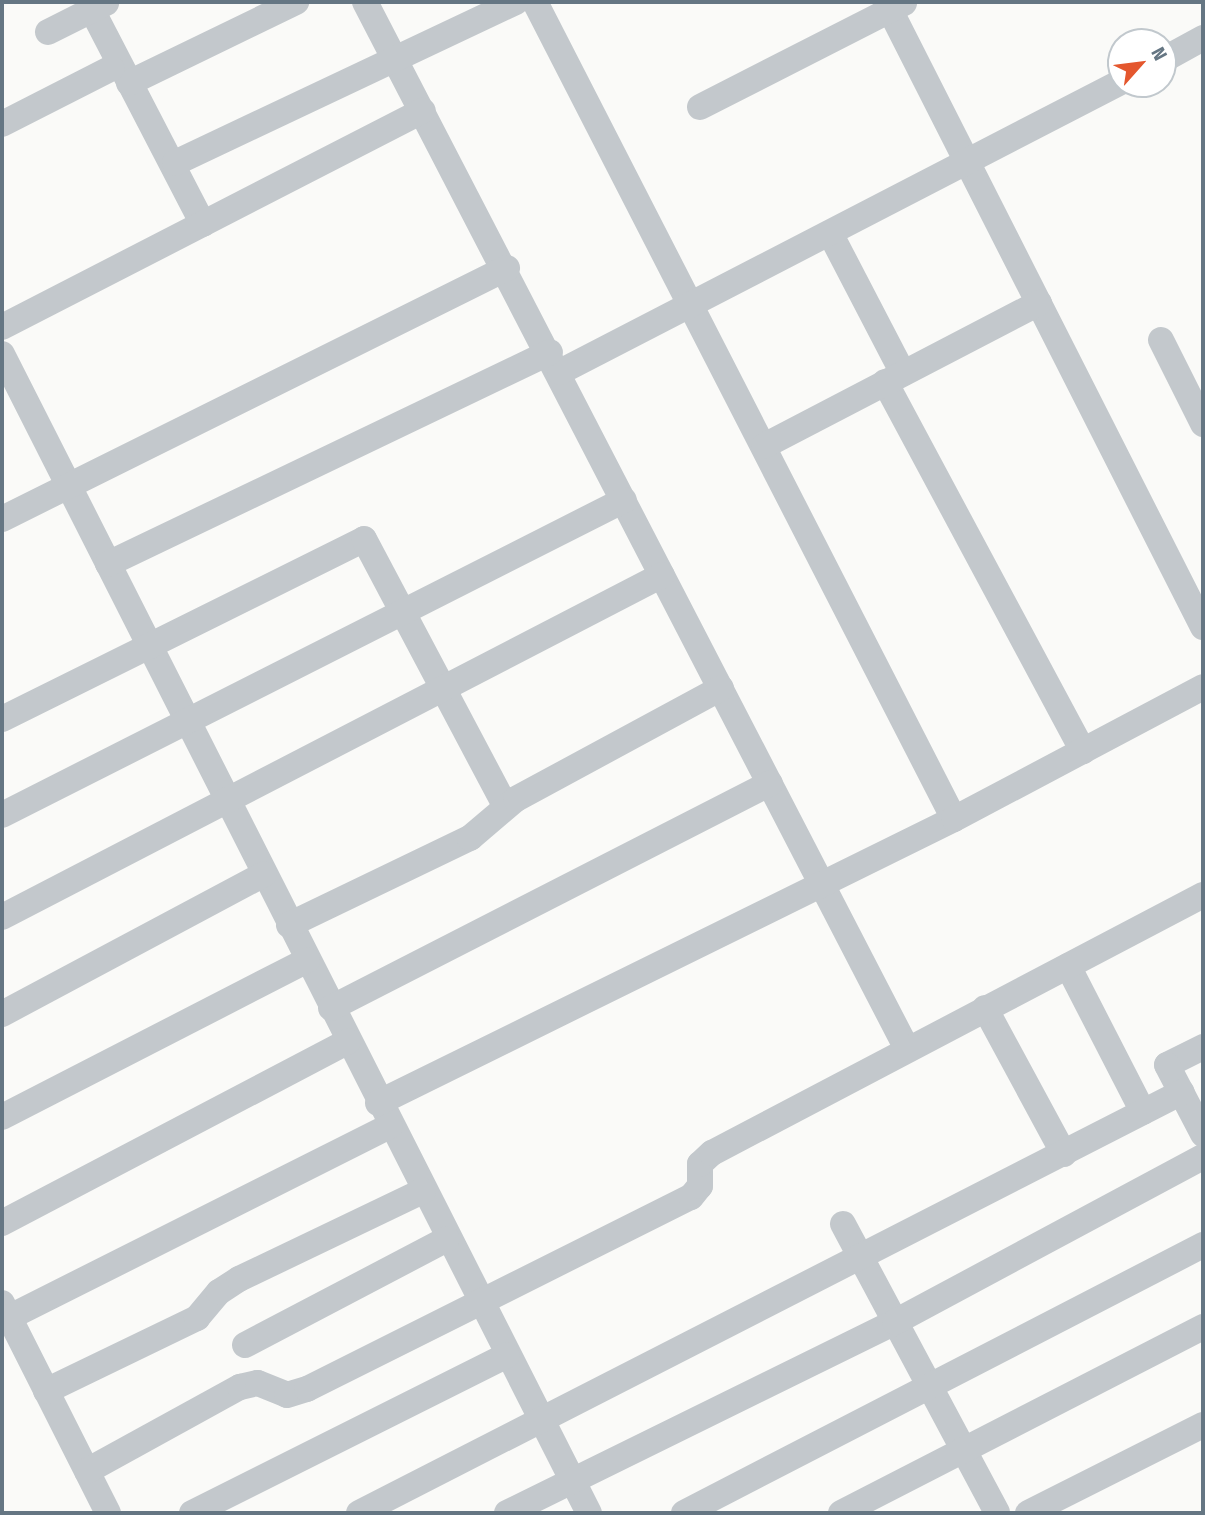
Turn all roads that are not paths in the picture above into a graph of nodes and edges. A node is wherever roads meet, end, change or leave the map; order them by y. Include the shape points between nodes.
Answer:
1 (296, 2) edge
2 (365, 2) edge
3 (516, 2) edge
4 (535, 2) edge
5 (894, 4) edge
6 (100, 6) edge
7 (48, 32) dead end
8 (1203, 38) edge
9 (1177, 52) edge
10 (396, 60) junction
11 (120, 76) junction
12 (1107, 90) edge
13 (700, 107) dead end
14 (423, 111) junction
15 (2, 124) edge
16 (175, 163) junction
17 (968, 164) junction
18 (203, 224) junction
19 (830, 233) junction
20 (507, 268) junction
21 (1038, 303) junction
22 (691, 304) junction
23 (2, 327) edge
24 (1161, 340) dead end
25 (2, 354) edge
26 (555, 362) junction
27 (894, 378) junction
28 (1203, 424) edge
29 (764, 446) junction
30 (68, 485) junction
31 (624, 500) junction
32 (2, 519) edge
33 (108, 564) junction
34 (662, 575) junction
35 (403, 609) junction
36 (1203, 626) edge
37 (148, 643) junction
38 (1203, 687) edge
39 (721, 688) junction
40 (442, 690) junction
41 (186, 718) junction
42 (2, 719) edge
43 (1083, 751) junction
44 (770, 783) junction
45 (227, 801) junction
46 (506, 807) junction
47 (2, 815) edge
48 (954, 819) junction
49 (264, 874) junction
50 (821, 881) junction
51 (1203, 895) edge
52 (2, 917) edge
53 (289, 925) junction
54 (307, 960) junction
55 (1068, 965) junction
56 (331, 1008) junction
57 (985, 1008) junction
58 (2, 1014) edge
59 (348, 1041) junction
60 (1203, 1047) edge
61 (907, 1049) junction
62 (1182, 1092) junction
63 (1143, 1112) junction
64 (384, 1114) junction
65 (2, 1117) edge
66 (1203, 1134) edge
67 (1064, 1154) junction
68 (1203, 1157) edge
69 (423, 1191) junction
70 (2, 1223) edge
71 (843, 1224) dead end
72 (447, 1239) junction
73 (1203, 1245) edge
74 (862, 1260) junction
75 (480, 1304) junction
76 (4, 1314) edge
77 (895, 1322) junction
78 (1203, 1326) edge
79 (245, 1345) dead end
80 (507, 1354) junction
81 (931, 1389) junction
82 (46, 1391) junction
83 (541, 1422) junction
84 (1203, 1425) edge
85 (963, 1450) junction
86 (87, 1471) junction
87 (571, 1481) junction
88 (108, 1513) edge
89 (192, 1513) edge
90 (359, 1513) edge
91 (507, 1513) edge
92 (589, 1513) edge
93 (684, 1513) edge
94 (841, 1513) edge
95 (997, 1513) edge
96 (1028, 1513) edge

1 - 11 street
2 - 10 street
3 - 10 street
4 - 22 street
5 - 13 street
5 - 17 street
6 - 7 street
6 - 11 street
8 - 9 street
10 - 14 street
10 - 16 street
11 - 15 street
11 - 16 street
12 - 17 street
14 - 18 street
14 - 20 street
16 - 18 street
17 - 19 street
17 - 21 street
18 - 23 street
19 - 22 street
19 - 27 street
20 - 26 street
20 - 30 street
21 - 27 street
21 - 36 street
22 - 26 street
22 - 29 street
24 - 28 street
25 - 30 street
26 - 31 street
26 - 33 street
27 - 29 street
27 - 43 street
29 - 48 street
30 - 32 street
30 - 33 street
31 - 34 street
31 - 35 street
33 - 37 street
34 - 39 street
34 - 40 street
35 - 37 street via 370,544 353,540
35 - 40 street
35 - 41 street
37 - 41 street
37 - 42 street
38 - 43 street
39 - 44 street
39 - 46 street
40 - 45 street
40 - 46 street
41 - 45 street
41 - 47 street
43 - 48 street
44 - 50 street
44 - 56 street
45 - 49 street
45 - 52 street
46 - 53 street via 470,838
48 - 50 street
49 - 53 street
49 - 58 street
50 - 61 street
50 - 64 street
51 - 55 street
53 - 54 street
54 - 56 street
54 - 65 street
55 - 57 street
55 - 63 street
56 - 59 street
57 - 61 street
57 - 67 street
59 - 64 street
59 - 70 street
60 - 62 street via 1167,1065
61 - 75 street via 712,1153 699,1164 700,1186 691,1197
62 - 63 street
62 - 66 street
63 - 67 street
64 - 69 street
64 - 76 street
67 - 74 street
68 - 77 street
69 - 72 street
69 - 82 street via 239,1279 219,1292 197,1318
71 - 74 street
72 - 75 street
72 - 79 street
73 - 81 street
74 - 77 street
74 - 83 street
75 - 80 street
75 - 86 street via 307,1389 287,1395 258,1383 240,1387
76 - 82 street
77 - 81 street
77 - 87 street
78 - 85 street
80 - 83 street
80 - 89 street
81 - 85 street
81 - 93 street
82 - 86 street
83 - 87 street
83 - 90 street
84 - 96 street
85 - 94 street
85 - 95 street
86 - 88 street
87 - 91 street
87 - 92 street

